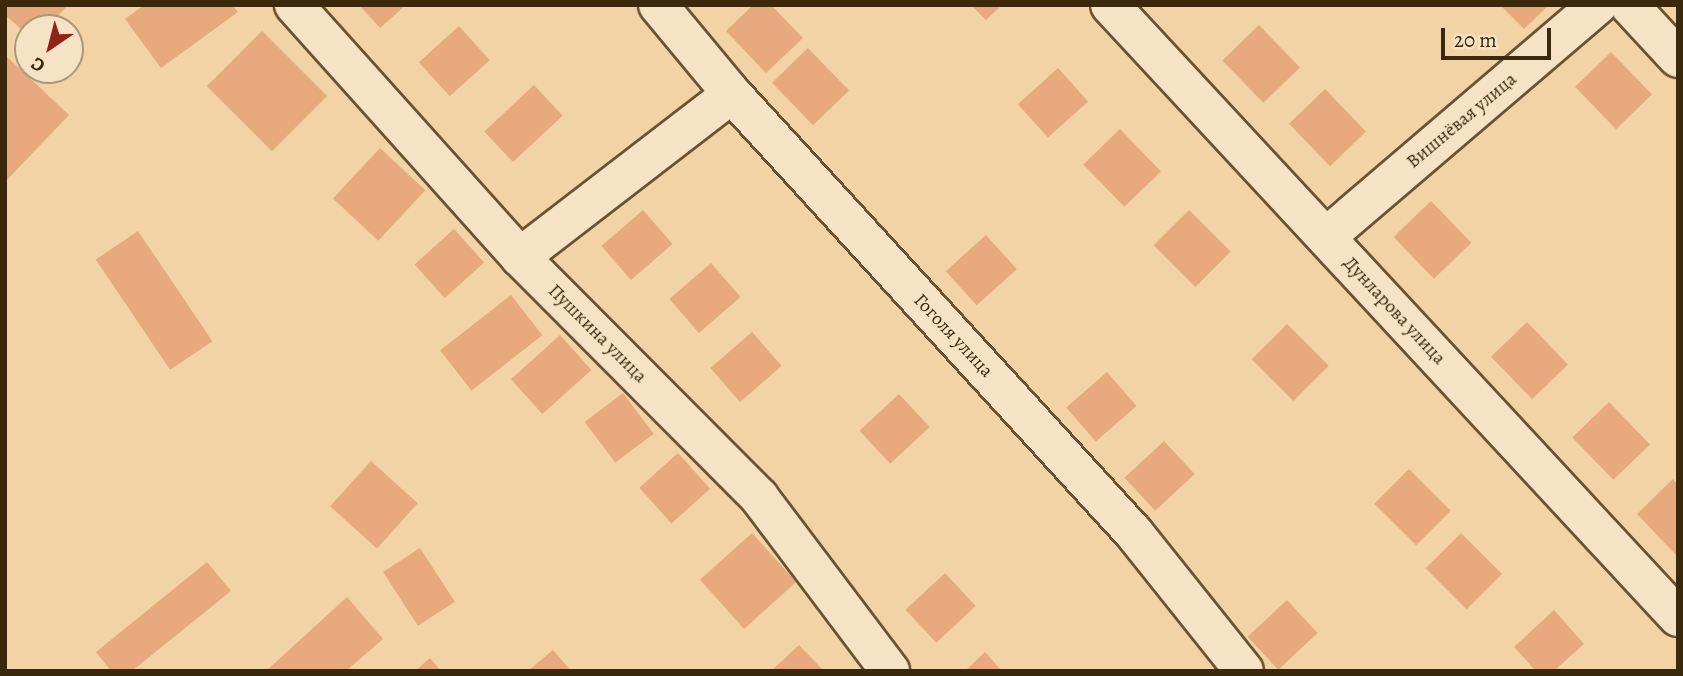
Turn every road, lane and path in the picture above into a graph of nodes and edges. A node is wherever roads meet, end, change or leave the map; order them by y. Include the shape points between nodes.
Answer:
1 (294, 5) edge
2 (658, 5) edge
3 (1110, 5) edge
4 (1598, 5) edge
5 (1629, 5) edge
6 (1678, 58) edge
7 (732, 94) junction
8 (1326, 237) junction
9 (520, 257) junction
10 (1678, 617) edge
11 (890, 671) edge
12 (1244, 671) edge

1 - 9 street, Пушкина улица
2 - 7 street, Гоголя улица
3 - 8 street, Дунларова улица
4 - 8 street, Вишнёвая улица
5 - 6 street
7 - 9 street
7 - 12 street, Гоголя улица via 1134,533
8 - 10 street, Дунларова улица
9 - 11 street, Пушкина улица via 759,497

